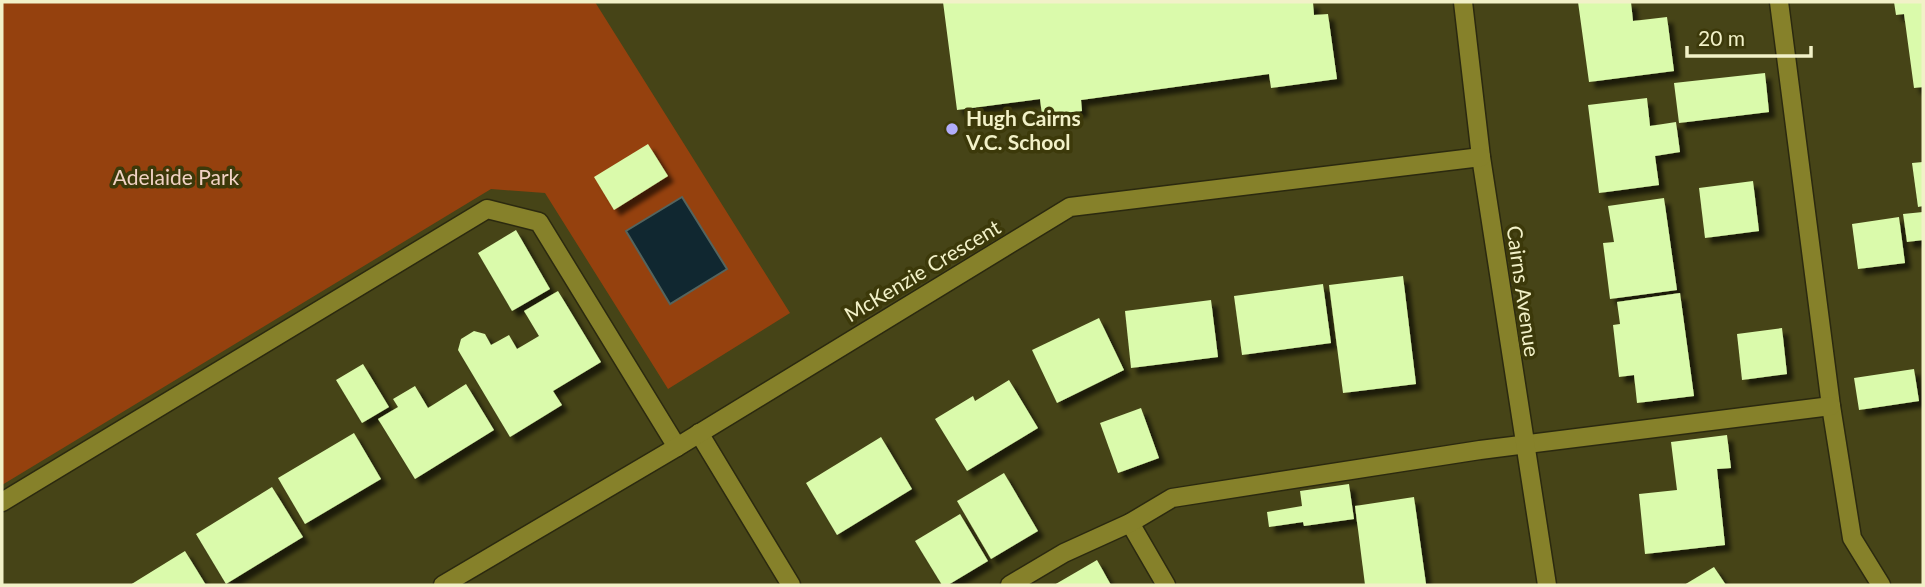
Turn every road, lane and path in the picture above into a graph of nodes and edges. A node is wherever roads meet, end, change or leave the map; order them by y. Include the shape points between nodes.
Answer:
1 (1463, 2) edge
2 (1779, 2) edge
3 (1481, 157) junction
4 (1831, 406) junction
5 (699, 433) junction
6 (1524, 445) junction
7 (677, 447) junction
8 (2, 502) edge
9 (1130, 523) junction
10 (443, 585) edge
11 (790, 585) edge
12 (1010, 585) edge
13 (1166, 585) edge
14 (1546, 585) edge
15 (1881, 585) edge

1 - 3 street, Cairns Avenue
2 - 4 street
3 - 5 street, McKenzie Crescent via 1070,207
3 - 6 street, Cairns Avenue
4 - 6 street
4 - 15 street via 1852,538
5 - 7 street, McKenzie Crescent
5 - 11 street
6 - 9 street via 1172,498
6 - 14 street, Cairns Avenue
7 - 8 street via 539,222 487,209
7 - 10 street, McKenzie Crescent
9 - 12 street via 1064,553
9 - 13 street

